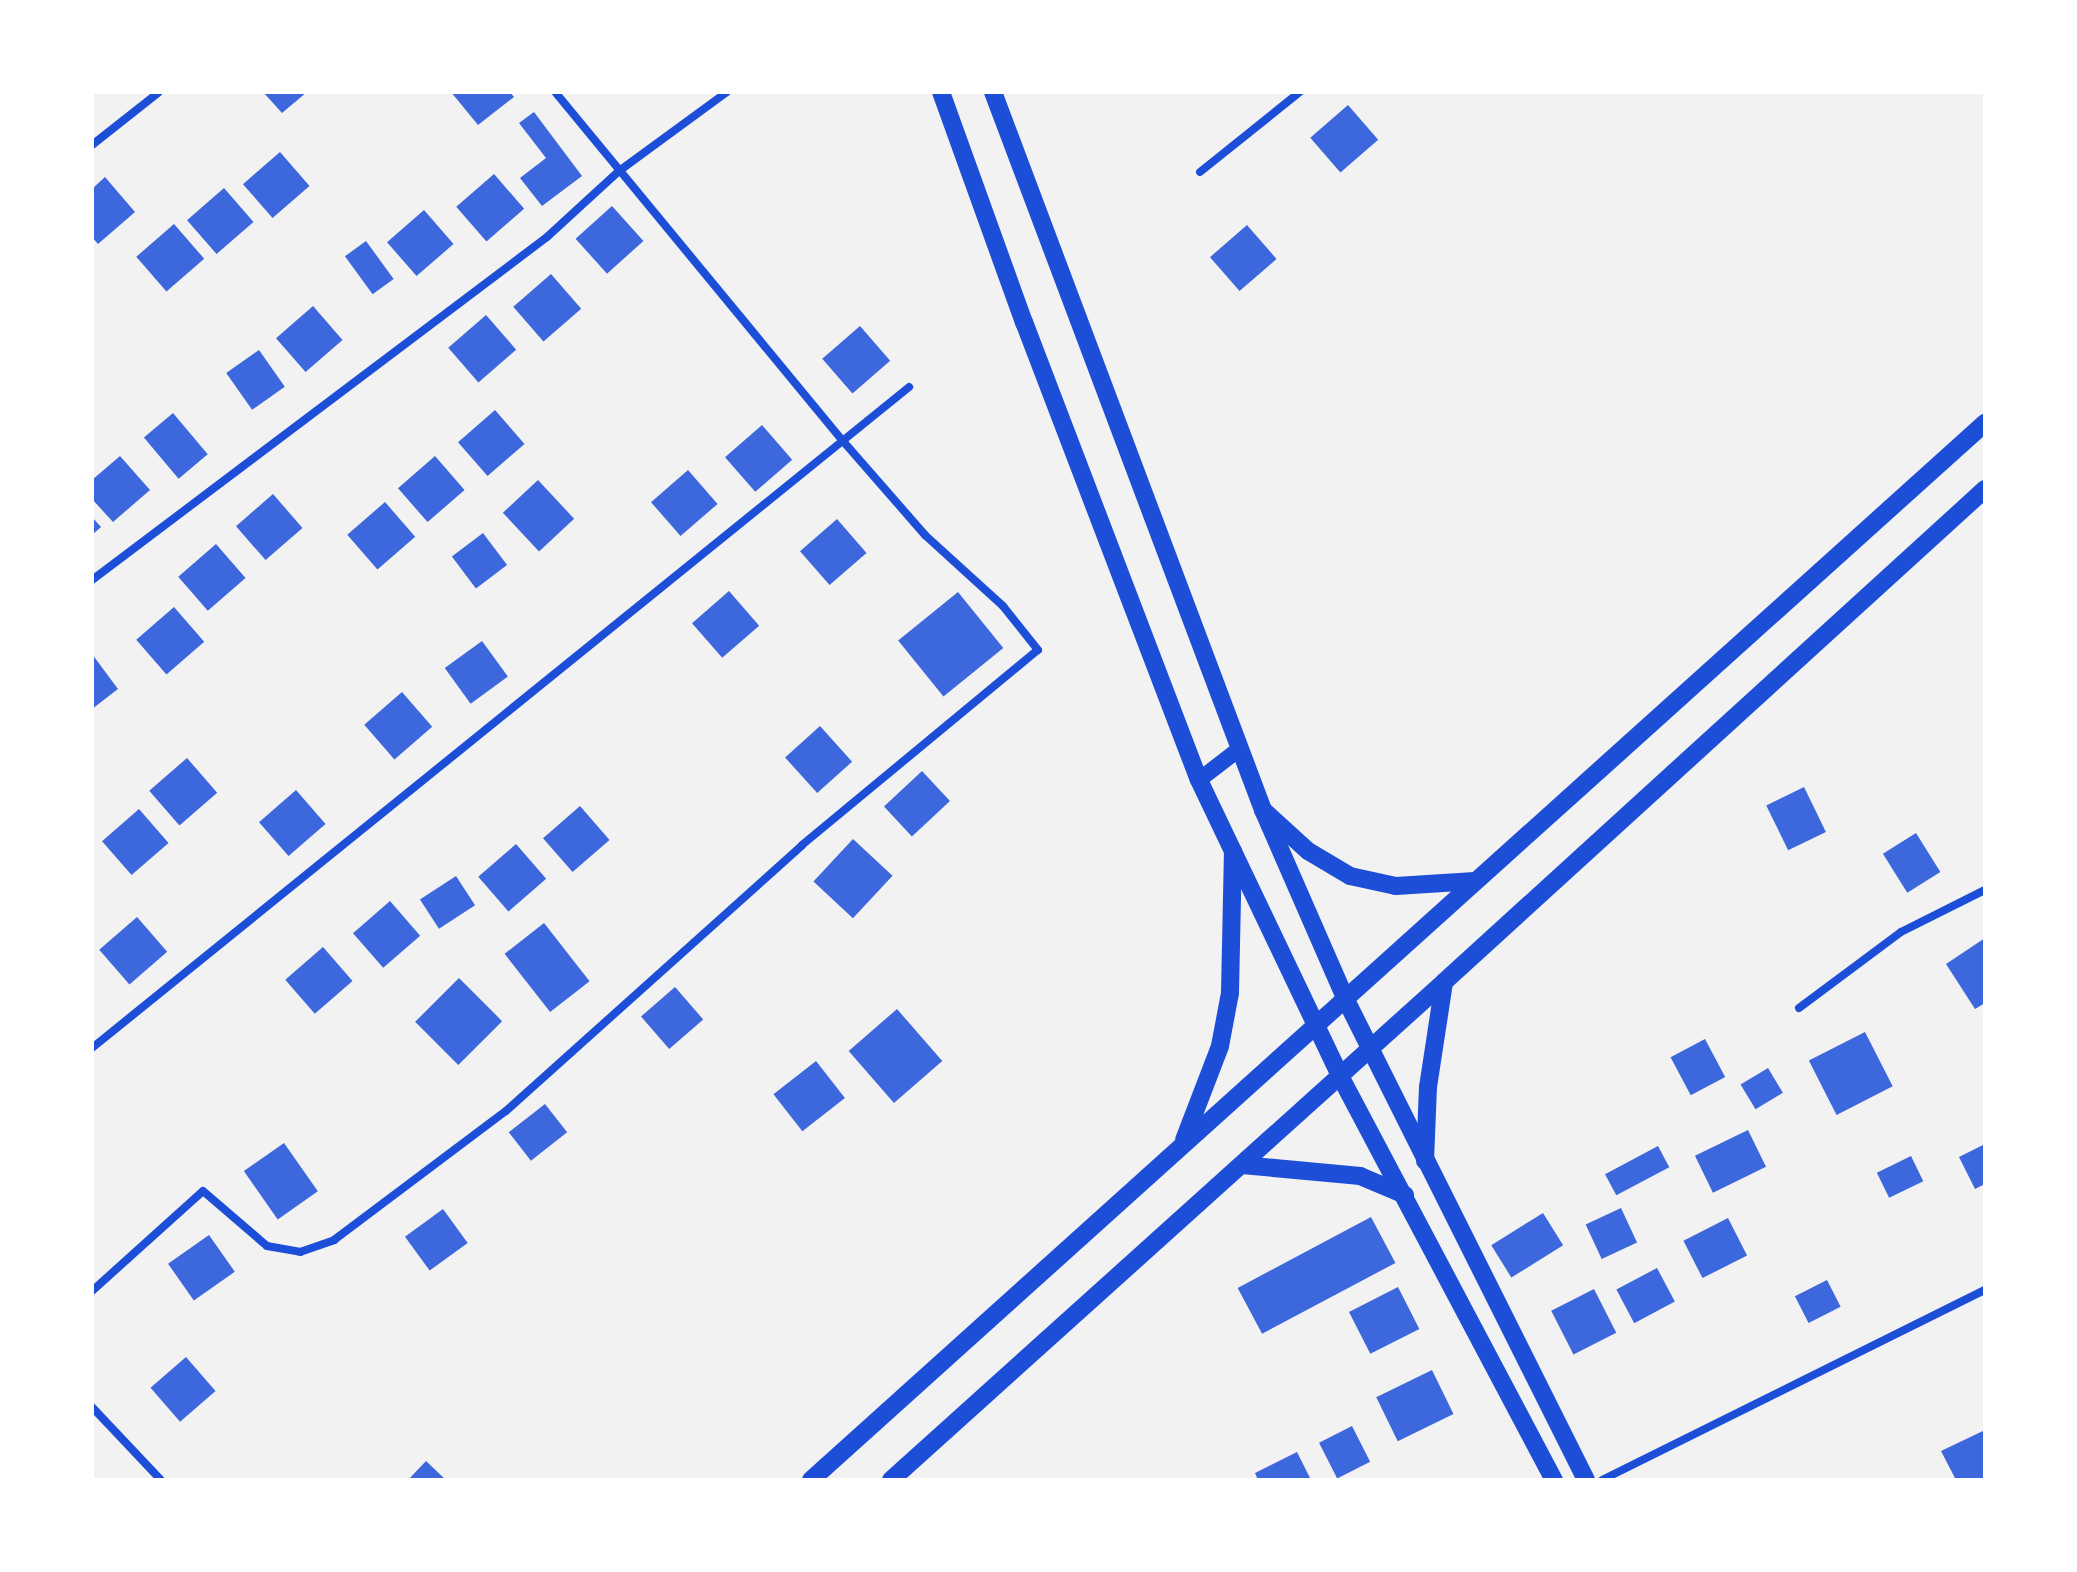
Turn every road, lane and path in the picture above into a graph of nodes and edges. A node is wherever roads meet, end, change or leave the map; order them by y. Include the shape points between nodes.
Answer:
1 (159, 92) edge
2 (555, 92) edge
3 (727, 92) edge
4 (941, 92) edge
5 (993, 92) edge
6 (1300, 92) edge
7 (92, 145) edge
8 (619, 171) junction
9 (1200, 172) dead end
10 (909, 387) dead end
11 (1985, 423) edge
12 (842, 440) junction
13 (1985, 489) edge
14 (92, 580) edge
15 (1238, 750) junction
16 (1199, 780) junction
17 (1263, 810) junction
18 (1233, 851) junction
19 (1475, 881) junction
20 (1985, 890) edge
21 (1444, 982) junction
22 (1345, 998) junction
23 (1799, 1008) dead end
24 (1317, 1023) junction
25 (92, 1048) edge
26 (1369, 1048) junction
27 (1340, 1076) junction
28 (1182, 1146) junction
29 (1425, 1164) junction
30 (1242, 1165) junction
31 (1405, 1195) junction
32 (1985, 1290) edge
33 (92, 1291) edge
34 (92, 1407) edge
35 (161, 1480) edge
36 (811, 1480) edge
37 (891, 1480) edge
38 (1554, 1480) edge
39 (1586, 1480) edge
40 (1602, 1480) edge

1 - 7 street
2 - 8 street
3 - 8 street
4 - 16 main road
5 - 15 main road
6 - 9 street
8 - 12 street
8 - 14 street via 547,237
10 - 12 street
11 - 19 main road
12 - 25 street
12 - 33 street via 925,535 1003,606 1038,650 802,845 506,1111 334,1240 300,1252 267,1246 203,1191
13 - 21 main road
15 - 16 main road
15 - 17 main road
16 - 18 main road
17 - 19 main road via 1308,851 1350,876 1396,886
17 - 22 main road
18 - 24 main road
18 - 28 main road via 1230,993 1211,1074
19 - 22 main road
20 - 23 street via 1901,932
21 - 26 main road
21 - 29 main road via 1428,1087
22 - 24 main road
22 - 26 main road
24 - 27 main road
24 - 28 main road
26 - 27 main road
26 - 29 main road
27 - 30 main road
27 - 31 main road
28 - 36 main road
29 - 39 main road
30 - 31 main road via 1360,1176
30 - 37 main road
31 - 38 main road
32 - 40 street
34 - 35 street

